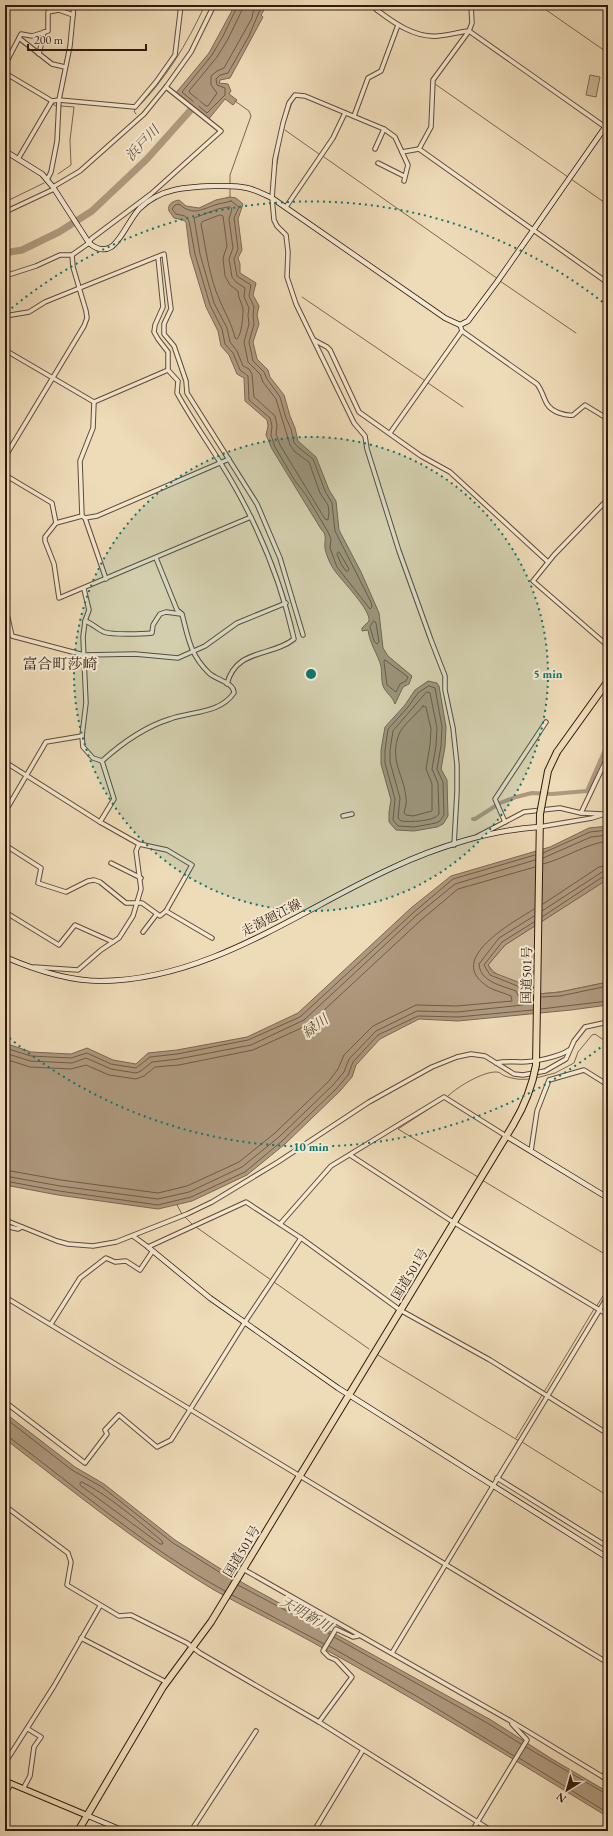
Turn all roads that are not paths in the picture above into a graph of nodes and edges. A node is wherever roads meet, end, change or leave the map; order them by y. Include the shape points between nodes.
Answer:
1 (74, 5) edge
2 (181, 5) edge
3 (214, 5) edge
4 (372, 5) edge
5 (380, 5) edge
6 (471, 5) edge
7 (377, 10) junction
8 (73, 15) junction
9 (398, 25) junction
10 (44, 32) junction
11 (469, 32) junction
12 (19, 38) junction
13 (39, 54) junction
14 (5, 65) edge
15 (65, 67) junction
16 (5, 73) edge
17 (166, 87) junction
18 (59, 100) junction
19 (52, 101) junction
20 (345, 113) junction
21 (354, 116) junction
22 (607, 126) edge
23 (384, 129) junction
24 (375, 149) dead end
25 (419, 149) junction
26 (5, 151) edge
27 (402, 152) junction
28 (18, 159) junction
29 (378, 163) dead end
30 (404, 176) junction
31 (47, 180) junction
32 (404, 181) dead end
33 (53, 188) junction
34 (272, 198) junction
35 (286, 207) junction
36 (5, 212) edge
37 (533, 230) junction
38 (89, 243) junction
39 (71, 255) junction
40 (158, 257) junction
41 (5, 276) edge
42 (608, 283) edge
43 (79, 289) junction
44 (5, 316) edge
45 (460, 328) junction
46 (314, 340) junction
47 (5, 350) edge
48 (168, 370) junction
49 (52, 378) junction
50 (94, 402) junction
51 (608, 419) edge
52 (390, 433) junction
53 (5, 457) edge
54 (229, 459) junction
55 (220, 463) junction
56 (5, 475) edge
57 (608, 499) edge
58 (83, 517) junction
59 (252, 518) junction
60 (56, 524) junction
61 (156, 558) junction
62 (548, 562) junction
63 (106, 579) junction
64 (84, 589) junction
65 (286, 603) junction
66 (5, 613) edge
67 (182, 614) junction
68 (84, 621) junction
69 (303, 635) dead end
70 (608, 646) edge
71 (192, 651) junction
72 (84, 655) junction
73 (608, 681) edge
74 (227, 684) junction
75 (546, 722) dead end
76 (82, 736) junction
77 (608, 756) edge
78 (102, 761) junction
79 (5, 762) edge
80 (26, 776) junction
81 (5, 812) edge
82 (581, 813) junction
83 (608, 813) edge
84 (352, 814) dead end
85 (603, 814) junction
86 (343, 816) dead end
87 (100, 822) junction
88 (505, 822) junction
89 (539, 828) junction
90 (466, 841) junction
91 (139, 844) junction
92 (454, 844) junction
93 (5, 846) edge
94 (111, 863) dead end
95 (140, 878) junction
96 (137, 902) junction
97 (166, 911) junction
98 (5, 912) edge
99 (156, 915) junction
100 (143, 932) dead end
101 (212, 938) dead end
102 (113, 942) junction
103 (5, 958) edge
104 (29, 966) junction
105 (608, 1022) edge
106 (569, 1050) junction
107 (536, 1060) junction
108 (496, 1063) junction
109 (608, 1085) edge
110 (506, 1136) junction
111 (531, 1151) junction
112 (350, 1155) junction
113 (608, 1198) edge
114 (5, 1220) edge
115 (454, 1222) junction
116 (280, 1224) junction
117 (5, 1226) edge
118 (22, 1227) junction
119 (133, 1236) junction
120 (301, 1238) junction
121 (148, 1247) junction
122 (152, 1252) junction
123 (5, 1296) edge
124 (608, 1296) edge
125 (400, 1310) junction
126 (600, 1310) junction
127 (608, 1315) edge
128 (245, 1322) junction
129 (51, 1324) junction
130 (349, 1396) junction
131 (546, 1396) junction
132 (5, 1402) edge
133 (190, 1410) junction
134 (608, 1434) edge
135 (300, 1475) junction
136 (497, 1478) junction
137 (493, 1486) junction
138 (5, 1506) edge
139 (608, 1547) edge
140 (608, 1558) edge
141 (446, 1564) junction
142 (242, 1571) junction
143 (100, 1606) junction
144 (359, 1636) junction
145 (81, 1638) junction
146 (193, 1647) junction
147 (392, 1653) junction
148 (608, 1663) edge
149 (166, 1682) junction
150 (509, 1720) junction
151 (319, 1722) junction
152 (28, 1729) junction
153 (256, 1731) dead end
154 (363, 1750) junction
155 (5, 1763) edge
156 (608, 1768) edge
157 (603, 1776) junction
158 (608, 1780) edge
159 (5, 1781) edge
160 (11, 1784) junction
161 (23, 1789) junction
162 (5, 1795) edge
163 (86, 1815) junction
164 (478, 1821) junction
165 (78, 1831) edge
166 (124, 1831) edge
167 (191, 1831) edge
168 (314, 1831) edge
169 (472, 1831) edge
170 (492, 1831) edge

1 - 8 street
2 - 18 street via 175,55 135,107
3 - 17 street via 191,52
4 - 7 street
5 - 7 street
6 - 11 street via 472,23
7 - 9 street
8 - 10 street via 59,10 48,12 48,31
8 - 15 street
9 - 11 street via 427,36
9 - 21 street via 381,71 368,78
10 - 12 street via 32,36 20,34
10 - 13 street
11 - 22 street
11 - 25 street via 433,80 431,127
12 - 13 street
12 - 14 street
13 - 15 street via 52,64
15 - 18 street
16 - 19 street
17 - 33 street via 144,114 108,147 80,171
17 - 38 street via 220,131 151,194
18 - 19 street
18 - 31 street via 56,141 51,172
19 - 28 street
20 - 21 street
20 - 34 street via 304,96 293,95 280,133
20 - 35 street via 333,138
21 - 23 street
22 - 37 street
23 - 24 street
23 - 27 street via 395,137
25 - 27 street
25 - 37 street
26 - 28 street
27 - 30 street via 408,166
28 - 31 street
29 - 30 street
30 - 32 street
31 - 33 street
33 - 36 street
33 - 38 street
34 - 35 street
34 - 38 street via 253,189 236,186 185,188 163,193 138,211 111,247 99,249
34 - 46 street via 274,220 286,235 290,288
35 - 45 street
37 - 42 street
37 - 45 street via 498,281
38 - 39 street
39 - 41 street via 63,255
39 - 43 street
40 - 43 street
40 - 48 street via 164,307 154,332 168,352
40 - 54 street via 164,254 171,309 164,324 164,334 174,346 186,381 187,393
43 - 44 street via 45,302 29,312
43 - 49 street via 87,318
45 - 51 street via 537,384 548,405 562,414 573,415 585,405
45 - 52 street
46 - 52 street via 330,350 356,409
46 - 92 street via 350,416 365,436 397,544 445,676 457,765
47 - 49 street
48 - 50 street
48 - 55 street via 178,381 178,393
49 - 50 street
49 - 53 street
50 - 58 street via 93,428 80,461
52 - 62 street via 421,456 450,472
54 - 55 street
54 - 69 street via 257,504 270,534 288,582
55 - 58 street via 97,516
55 - 59 street
56 - 60 street via 52,503
57 - 62 street
58 - 60 street
58 - 63 street
59 - 61 street
59 - 65 street via 275,570
60 - 64 street via 47,533 45,541 52,556 59,598
61 - 63 street
61 - 67 street via 177,610
62 - 70 street via 533,581
63 - 64 street
64 - 68 street via 89,610
65 - 71 street via 237,623 204,646
65 - 74 street via 294,639 281,647 247,657 229,675
66 - 72 street via 12,636
67 - 68 street via 160,614 152,632 145,634 104,632
67 - 71 street
68 - 72 street
71 - 72 street via 178,658 135,654
71 - 74 street via 210,674
72 - 76 street via 86,703
73 - 89 highway, 国道501号, bridge via 557,752 548,771
74 - 78 street via 234,689 234,693 224,704 151,727 120,745
75 - 88 street via 495,799
76 - 78 street via 85,751
76 - 80 street via 46,742
77 - 82 street
78 - 87 street via 114,799
79 - 80 street
80 - 81 street
80 - 87 street
82 - 85 street
82 - 88 street via 560,808 524,812
83 - 85 street
84 - 86 street
85 - 89 street
87 - 91 street
88 - 90 street
89 - 90 street, 走潟廻江線 via 522,828
89 - 107 highway, 国道501号
90 - 92 street, 走潟廻江線
91 - 95 street via 136,851
91 - 97 street via 167,850 192,865
92 - 104 street, 走潟廻江線 via 391,868 231,950 178,970 144,977 101,981 58,975
93 - 96 street via 41,868 38,883 66,892 94,880 126,903
94 - 95 street
95 - 96 street via 141,889
96 - 99 street
96 - 102 street via 124,932
97 - 99 street via 160,916
97 - 101 street
98 - 102 street via 59,945 75,925
99 - 100 street
102 - 104 street via 78,970
103 - 104 street, 走潟廻江線
105 - 106 street via 585,1027
106 - 107 street via 564,1054
106 - 108 street via 568,1057 562,1063 545,1071 523,1075 514,1074
107 - 108 street
107 - 110 highway, 国道501号, bridge via 531,1089
108 - 119 street via 486,1056 472,1054 432,1067 369,1102 234,1190 187,1214
109 - 111 street via 584,1070 549,1080 537,1111
110 - 111 street
110 - 112 street via 444,1098
110 - 115 highway, 国道501号
111 - 113 street
112 - 115 street
112 - 116 street via 331,1166
114 - 118 street
115 - 125 highway, 国道501号
115 - 126 street
116 - 120 street
116 - 121 street via 246,1202
117 - 118 street via 18,1230
118 - 119 street via 57,1241 83,1246 102,1245
119 - 121 street
120 - 125 street
120 - 128 street
121 - 122 street
122 - 128 street
122 - 129 street via 140,1270 126,1261 115,1262 106,1258 80,1278
123 - 129 street
124 - 126 street
125 - 130 highway, 国道501号
125 - 131 street via 490,1360
126 - 127 street
126 - 131 street
128 - 130 street
128 - 133 street
129 - 133 street
130 - 135 highway, 国道501号
130 - 137 street
131 - 134 street
131 - 136 street
132 - 133 street via 85,1463 108,1434 105,1430 119,1415 157,1447 171,1440
133 - 135 street
135 - 141 street
135 - 142 highway, 国道501号
136 - 137 street
136 - 139 street
137 - 140 street
137 - 141 street
138 - 143 street via 68,1553 71,1562 67,1585
141 - 147 street
141 - 148 street
142 - 144 street
142 - 146 highway, 国道501号
143 - 145 street
143 - 146 street via 119,1616 131,1615
144 - 147 street
144 - 151 street via 353,1637 336,1629 323,1651 352,1677
145 - 149 street
145 - 152 street
146 - 149 highway, 国道501号
146 - 151 street
147 - 150 street
149 - 163 highway, 国道501号
150 - 157 street
150 - 164 street via 528,1740
151 - 154 street
152 - 155 street
152 - 161 street via 41,1737 34,1747 30,1776
153 - 167 street
154 - 164 street
154 - 168 street
156 - 157 street
157 - 158 street
159 - 160 main road
160 - 161 main road
160 - 162 street
161 - 163 main road
163 - 165 highway, 国道501号
163 - 166 street
164 - 169 street
164 - 170 street

